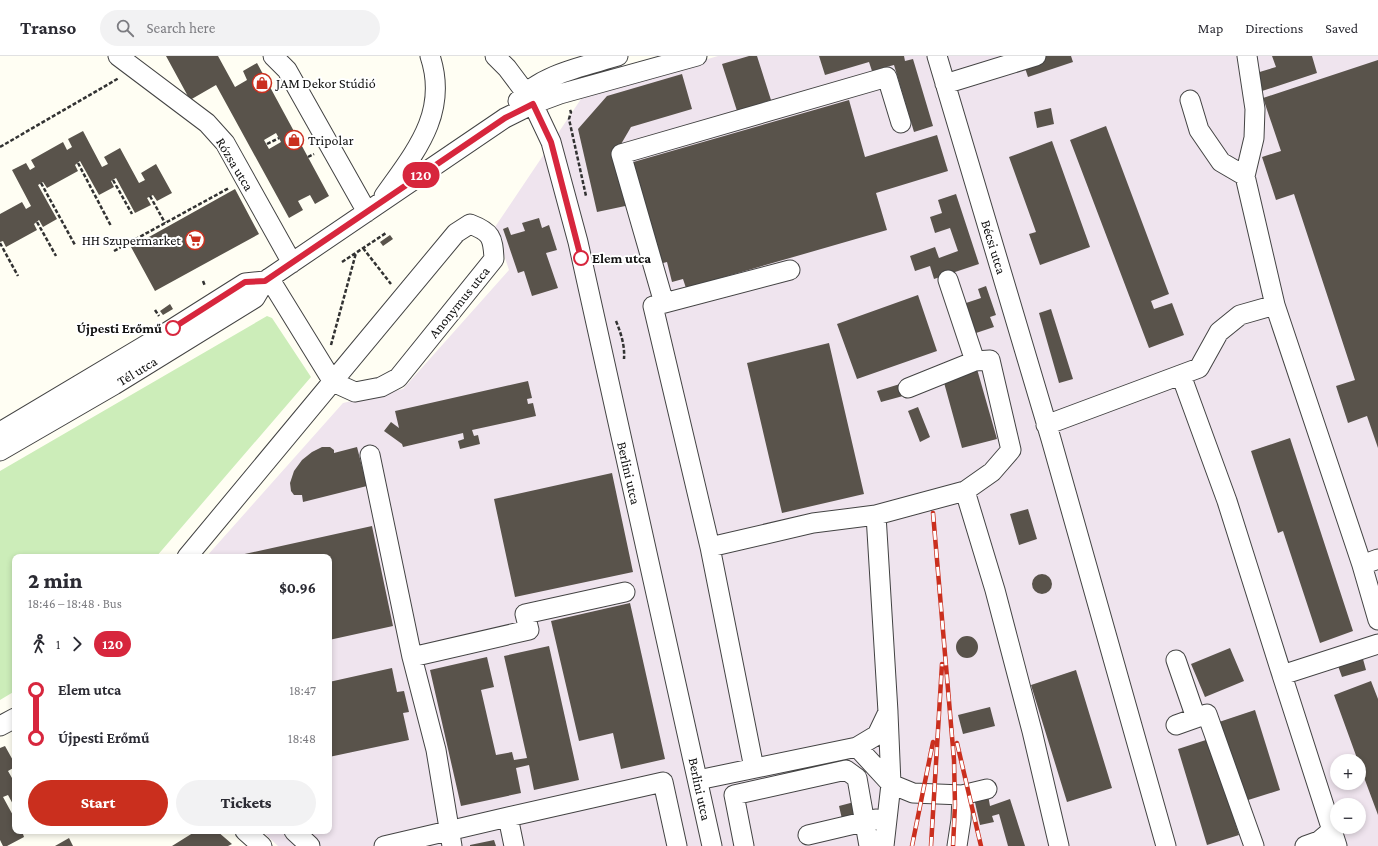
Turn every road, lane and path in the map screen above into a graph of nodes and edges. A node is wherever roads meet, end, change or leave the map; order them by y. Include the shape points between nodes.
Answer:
1 (273, 56) edge
2 (430, 56) edge
3 (495, 56) edge
4 (618, 56) edge
5 (697, 56) edge
6 (937, 56) edge
7 (1036, 56) edge
8 (1247, 56) edge
9 (125, 61) edge
10 (945, 84) junction
11 (529, 98) junction
12 (1190, 100) dead end
13 (900, 123) dead end
14 (279, 138) dead end
15 (267, 144) dead end
16 (0, 147) edge
17 (78, 163) dead end
18 (1245, 176) junction
19 (245, 179) junction
20 (113, 180) dead end
21 (41, 183) dead end
22 (150, 196) dead end
23 (373, 208) junction
24 (132, 214) dead end
25 (37, 222) dead end
26 (165, 223) junction
27 (111, 226) dead end
28 (386, 233) dead end
29 (0, 243) edge
30 (75, 245) dead end
31 (363, 248) junction
32 (114, 251) dead end
33 (356, 253) junction
34 (56, 256) dead end
35 (342, 262) dead end
36 (292, 263) junction
37 (790, 270) dead end
38 (18, 276) dead end
39 (267, 280) junction
40 (948, 280) dead end
41 (402, 298) junction
42 (664, 303) junction
43 (1275, 305) junction
44 (975, 360) junction
45 (323, 365) junction
46 (1181, 375) junction
47 (333, 382) junction
48 (908, 388) dead end
49 (0, 432) edge
50 (1049, 432) junction
51 (0, 451) edge
52 (370, 455) dead end
53 (965, 491) junction
54 (876, 516) junction
55 (710, 546) junction
56 (190, 554) edge
57 (1370, 562) edge
58 (625, 592) dead end
59 (1378, 620) edge
60 (1378, 644) edge
61 (412, 657) junction
62 (1176, 660) dead end
63 (1282, 675) junction
64 (888, 712) junction
65 (1196, 718) junction
66 (12, 720) edge
67 (1176, 725) dead end
68 (0, 726) edge
69 (857, 747) junction
70 (754, 768) junction
71 (698, 780) junction
72 (891, 784) junction
73 (987, 789) dead end
74 (962, 794) junction
75 (887, 816) junction
76 (508, 817) junction
77 (865, 822) junction
78 (248, 834) edge
79 (297, 834) edge
80 (808, 835) dead end
81 (451, 838) edge
82 (1334, 838) edge
83 (262, 846) edge
84 (310, 846) edge
85 (384, 846) edge
86 (514, 846) edge
87 (677, 846) edge
88 (712, 846) edge
89 (744, 846) edge
90 (869, 846) edge
91 (884, 846) edge
92 (957, 846) edge
93 (1059, 846) edge
94 (1166, 846) edge
95 (1254, 846) edge
96 (1305, 846) edge

1 - 23 street via 287,70
2 - 23 street via 435,85 431,120 418,146
3 - 11 street
4 - 11 street via 549,78
5 - 11 street via 560,94
6 - 10 street, Bécsi utca
7 - 10 street
8 - 18 street via 1255,109 1254,138
9 - 16 path via 123,76
9 - 19 street, Rózsa utca via 216,132
10 - 50 street, Bécsi utca
11 - 23 street, Tél utca via 505,118
11 - 71 street, Berlini utca via 551,142 578,242
12 - 18 street via 1199,130 1221,162
13 - 42 street via 887,77 621,154
14 - 15 path
17 - 27 path
18 - 43 street
19 - 26 path
19 - 36 street, Rózsa utca
20 - 24 path
21 - 30 path
22 - 26 path
23 - 36 street, Tél utca
25 - 34 path
26 - 32 path
28 - 31 path
29 - 38 path
31 - 33 path
31 - 41 path
33 - 35 path
33 - 45 path via 331,346
36 - 39 street, Tél utca
37 - 42 street
39 - 45 street
39 - 49 street, Tél utca via 245,282
39 - 51 street, Tél utca via 255,298
40 - 44 street
41 - 47 street, Anonymus utca
41 - 47 street, Anonymus utca via 456,233 470,224 485,230 493,243 494,259 398,378 381,387 355,392
42 - 55 street via 653,306
43 - 46 street via 1240,315 1219,332 1199,368
43 - 57 street
44 - 48 street
44 - 53 street via 990,360 1011,450 992,472
45 - 47 street
46 - 50 street
46 - 63 street via 1227,501
47 - 56 street, Anonymus utca
50 - 94 street, Bécsi utca
52 - 61 street
53 - 54 street
53 - 93 street via 995,590
54 - 55 street via 813,523
54 - 64 street
55 - 70 street
57 - 59 street
58 - 61 street via 525,614 529,630
60 - 63 street
61 - 81 street via 436,750
62 - 65 street
63 - 82 street
64 - 69 street via 877,735
64 - 72 street
65 - 67 street
65 - 95 street via 1207,714
66 - 68 street
69 - 70 street
69 - 72 street
70 - 71 street
71 - 88 street, Berlini utca
72 - 74 street via 913,793
72 - 75 street
73 - 74 street
74 - 92 street
75 - 77 street
75 - 91 street
76 - 81 street
76 - 86 street
76 - 87 street via 663,782
77 - 80 street
77 - 89 street via 857,778 846,770 734,795
77 - 90 street
78 - 83 street
79 - 84 street
81 - 85 street
82 - 96 street

